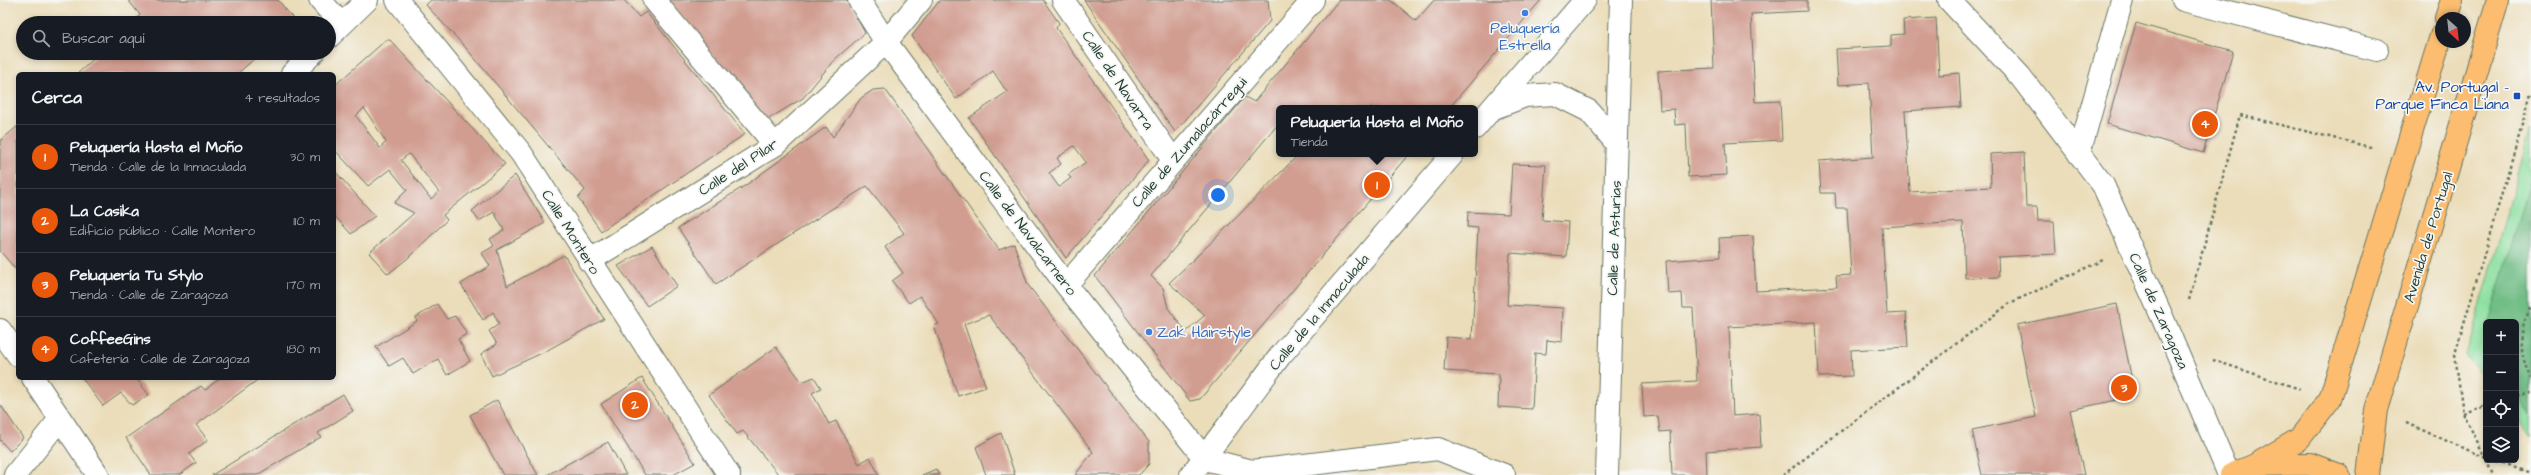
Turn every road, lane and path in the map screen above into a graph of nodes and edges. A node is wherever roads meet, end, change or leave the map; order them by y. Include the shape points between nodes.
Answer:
1 (320, 0) edge
2 (367, 0) edge
3 (397, 0) edge
4 (654, 0) edge
5 (859, 0) edge
6 (921, 0) edge
7 (1063, 0) edge
8 (1585, 0) edge
9 (1621, 0) edge
10 (1949, 0) edge
11 (2122, 0) edge
12 (2183, 0) edge
13 (2452, 0) edge
14 (2498, 0) edge
15 (1306, 3) edge
16 (2448, 12) edge
17 (328, 16) edge
18 (336, 29) edge
19 (886, 42) junction
20 (2438, 48) edge
21 (2377, 50) dead end
22 (306, 60) edge
23 (294, 72) edge
24 (2531, 94) edge
25 (1492, 109) junction
26 (1478, 125) edge
27 (1617, 144) junction
28 (775, 145) junction
29 (2079, 154) junction
30 (2406, 156) junction
31 (1450, 157) edge
32 (1173, 160) junction
33 (2131, 247) junction
34 (589, 261) junction
35 (1066, 285) junction
36 (2188, 303) dead end
37 (2531, 308) edge
38 (0, 330) edge
39 (2176, 348) junction
40 (16, 352) edge
41 (2531, 379) edge
42 (34, 380) edge
43 (2531, 393) edge
44 (2519, 396) edge
45 (2330, 399) junction
46 (2483, 407) edge
47 (2376, 410) junction
48 (2463, 413) junction
49 (60, 419) junction
50 (2483, 453) edge
51 (2483, 458) edge
52 (1205, 459) junction
53 (2488, 463) edge
54 (2500, 463) edge
55 (2255, 465) junction
56 (2531, 473) edge
57 (15, 475) edge
58 (98, 475) edge
59 (729, 475) edge
60 (1191, 475) edge
61 (1504, 475) edge
62 (1607, 475) edge
63 (1783, 475) edge
64 (2230, 475) edge
65 (2339, 475) edge
66 (2368, 475) edge
67 (2492, 475) edge

1 - 17 street
2 - 18 street
3 - 34 street, Calle Montero via 521,153
4 - 28 street
5 - 19 street, Calle de Navalcarnero
6 - 19 street, Calle del Pilar
7 - 32 street, Calle de Navarra
8 - 25 street
9 - 27 street, Calle de Asturias
10 - 29 street, Calle de Zaragoza via 2020,76
11 - 29 street
12 - 21 street
13 - 16 main road
14 - 47 main road, Avenida de Portugal
15 - 32 street, Calle de Zumalacárregui
19 - 28 street, Calle del Pilar
19 - 35 street, Calle de Navalcarnero
20 - 30 main road
22 - 23 street
24 - 48 path via 2456,354
25 - 26 street
25 - 27 street via 1525,96 1555,94 1589,111
27 - 62 street, Calle de Asturias
28 - 34 street, Calle del Pilar
29 - 33 street, Calle de Zaragoza via 2103,185
30 - 36 path via 2240,115
30 - 45 main road
31 - 52 street, Calle de la Inmaculada via 1280,356
32 - 35 street, Calle de Zumalacárregui
33 - 39 street, Calle de Zaragoza
33 - 63 path via 2010,303
34 - 59 street, Calle Montero
35 - 52 street, Calle de Navalcarnero
37 - 41 path via 2521,334 2522,360
38 - 40 street
39 - 45 path
39 - 64 street, Calle de Zaragoza
42 - 49 street
43 - 44 path
45 - 55 main road via 2299,439
46 - 48 path
47 - 51 path
47 - 66 main road, Avenida de Portugal
48 - 50 path
49 - 57 street
49 - 58 street
52 - 60 street, Calle de la Inmaculada
52 - 61 street via 1252,471 1438,449
53 - 67 path
54 - 56 path
55 - 64 main road
55 - 65 main road via 2310,464

